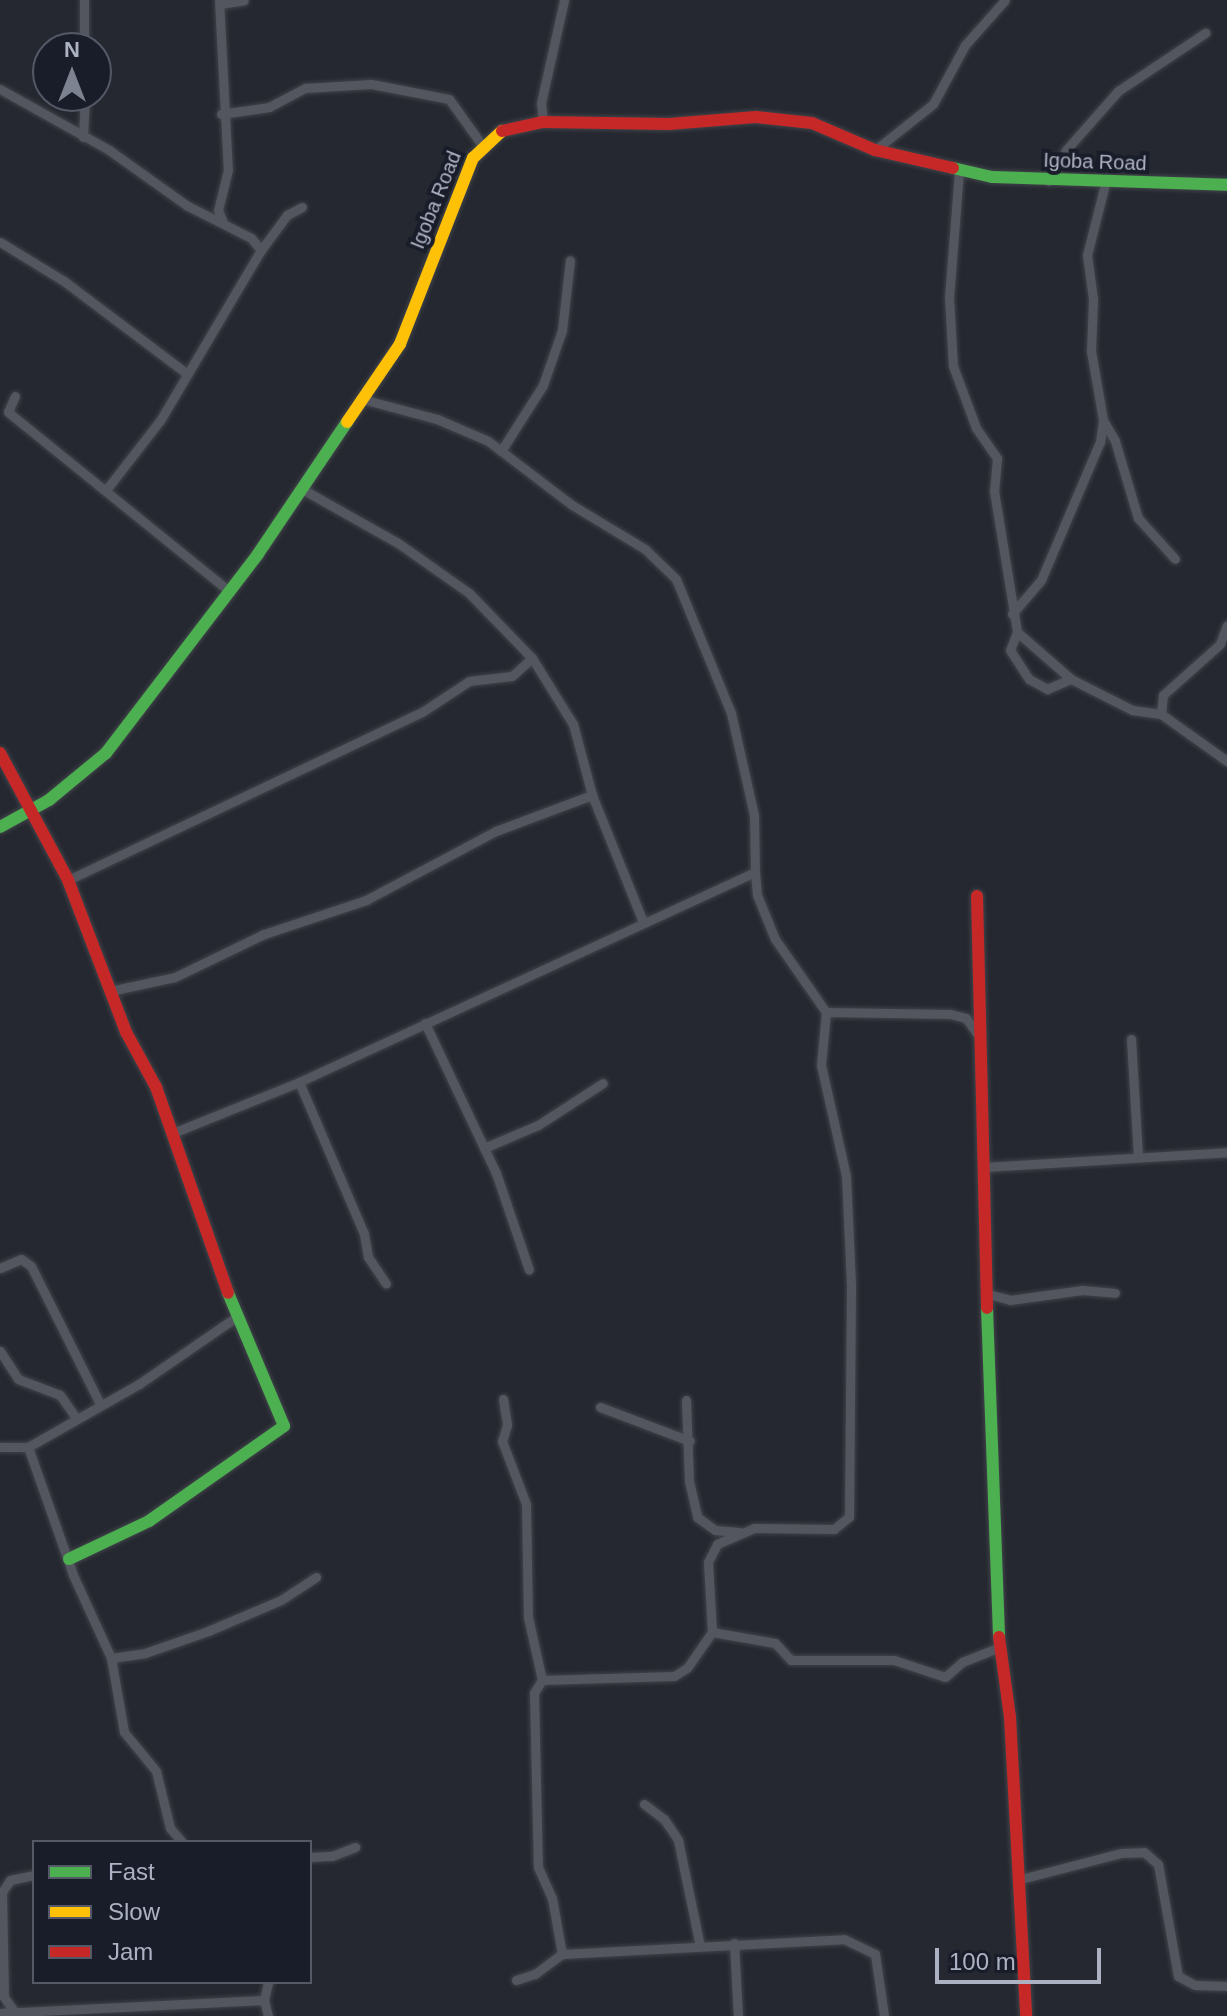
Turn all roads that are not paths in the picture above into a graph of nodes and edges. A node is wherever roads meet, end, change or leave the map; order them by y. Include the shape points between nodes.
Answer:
1 (84, 0) edge
2 (244, 0) edge
3 (564, 0) edge
4 (992, 0) edge
5 (1005, 0) edge
6 (219, 2) edge
7 (992, 11) junction
8 (84, 32) edge
9 (1205, 33) dead end
10 (0, 89) edge
11 (84, 112) edge
12 (221, 114) junction
13 (543, 122) junction
14 (83, 137) junction
15 (482, 145) junction
16 (875, 150) junction
17 (959, 171) junction
18 (1049, 181) junction
19 (1105, 184) junction
20 (1227, 185) edge
21 (302, 207) dead end
22 (222, 220) junction
23 (0, 242) edge
24 (261, 250) junction
25 (570, 260) dead end
26 (186, 373) junction
27 (15, 396) dead end
28 (362, 399) junction
29 (1103, 420) junction
30 (501, 451) junction
31 (302, 489) junction
32 (106, 490) junction
33 (1175, 559) dead end
34 (230, 592) junction
35 (1012, 614) junction
36 (1227, 625) edge
37 (1017, 632) junction
38 (532, 658) junction
39 (1071, 679) junction
40 (1163, 695) junction
41 (1140, 711) junction
42 (1161, 714) junction
43 (0, 753) edge
44 (1227, 761) edge
45 (592, 795) junction
46 (31, 812) junction
47 (0, 827) edge
48 (755, 872) junction
49 (68, 880) junction
50 (977, 896) dead end
51 (643, 922) junction
52 (110, 991) junction
53 (826, 1012) junction
54 (425, 1023) junction
55 (978, 1035) junction
56 (1131, 1039) dead end
57 (299, 1082) junction
58 (603, 1083) dead end
59 (173, 1133) junction
60 (484, 1148) junction
61 (1227, 1152) edge
62 (1138, 1157) junction
63 (985, 1167) junction
64 (0, 1268) edge
65 (529, 1270) dead end
66 (386, 1284) dead end
67 (1115, 1293) dead end
68 (988, 1294) junction
69 (236, 1317) junction
70 (0, 1351) edge
71 (503, 1399) dead end
72 (686, 1400) dead end
73 (100, 1404) junction
74 (600, 1407) dead end
75 (77, 1419) junction
76 (690, 1441) junction
77 (0, 1447) edge
78 (28, 1447) junction
79 (739, 1532) junction
80 (69, 1559) junction
81 (316, 1577) dead end
82 (712, 1632) junction
83 (1000, 1647) junction
84 (111, 1658) junction
85 (542, 1680) junction
86 (644, 1804) dead end
87 (180, 1840) edge
88 (355, 1847) dead end
89 (312, 1857) edge
90 (32, 1875) edge
91 (1017, 1880) junction
92 (734, 1943) junction
93 (700, 1946) junction
94 (562, 1954) junction
95 (516, 1980) dead end
96 (268, 1984) edge
97 (1227, 1986) edge
98 (264, 2000) junction
99 (14, 2011) junction
100 (0, 2013) edge
101 (268, 2016) edge
102 (738, 2016) edge
103 (884, 2016) edge
104 (1026, 2016) edge

1 - 8 street
2 - 6 street
3 - 13 street via 541,103
4 - 7 street
5 - 7 street
6 - 12 street
7 - 16 street via 965,45 933,104
9 - 18 street via 1118,91 1066,150
10 - 14 street
11 - 14 street
12 - 15 street via 269,107 305,88 371,84 449,99
12 - 22 street via 228,170 218,210
13 - 15 street, Igoba Road via 511,127
13 - 16 street, Igoba Road via 654,125 756,117 812,123
14 - 22 street via 186,205
15 - 28 street, Igoba Road via 446,222 413,318
16 - 17 street, Igoba Road
17 - 18 street, Igoba Road
17 - 35 street via 949,282 953,366 976,428 997,458 994,491
18 - 19 street, Igoba Road
19 - 20 street, Igoba Road
19 - 29 street via 1087,255 1093,299 1091,351
21 - 24 street via 287,215
22 - 24 street
23 - 26 street via 64,281
24 - 26 street via 215,334
25 - 30 street via 562,330 543,385
26 - 32 street via 161,419
27 - 32 street via 8,412
28 - 30 street via 437,419
28 - 31 street, Igoba Road
29 - 33 street via 1115,441 1138,518
29 - 35 street via 1100,442 1046,570 1031,596
30 - 48 street via 572,505 645,549 676,579 731,713 754,815
31 - 34 street, Igoba Road
31 - 38 street via 398,543 469,593
32 - 34 street
34 - 46 street, Igoba Road via 106,753
35 - 37 street
36 - 40 street via 1220,644
37 - 39 street
37 - 39 street via 1010,650 1029,679 1047,689
38 - 45 street via 573,724
38 - 49 street via 512,676 469,681 422,712
39 - 41 street
40 - 41 street
40 - 42 street
41 - 42 street
42 - 44 street
43 - 46 street
45 - 51 street
45 - 52 street via 496,831 366,900 264,934 175,977
46 - 47 street, Igoba Road
46 - 49 street
48 - 51 street
48 - 53 street via 757,895 775,939
49 - 52 street
50 - 55 street
51 - 54 street
52 - 59 street
53 - 55 street via 950,1014 966,1018
53 - 79 street via 821,1065 846,1176 851,1285 849,1517 834,1529
54 - 57 street
54 - 60 street
55 - 63 street
56 - 62 street
57 - 59 street
57 - 66 street via 364,1234 368,1257
58 - 60 street via 538,1125
59 - 69 street
60 - 65 street
61 - 62 street
62 - 63 street
63 - 68 street
64 - 73 street via 21,1259 31,1266
67 - 68 street via 1082,1290 1010,1300
68 - 83 street via 992,1543
69 - 73 street
69 - 80 street via 284,1426 149,1521
70 - 75 street via 18,1379 60,1395
71 - 85 street via 507,1425 502,1441 526,1504 528,1617
72 - 76 street
73 - 75 street
74 - 76 street
75 - 78 street
76 - 79 street via 689,1481 697,1517 715,1530
77 - 78 street
78 - 80 street
79 - 82 street via 717,1544 708,1562
80 - 84 street
81 - 84 street via 281,1600 208,1631 145,1653
82 - 83 street via 775,1643 791,1660 894,1660 945,1677 962,1662
82 - 85 street via 687,1668 674,1676
83 - 91 street via 1010,1717
84 - 87 street via 124,1732 156,1771 170,1828
85 - 94 street via 534,1693 538,1867 552,1898
86 - 93 street via 664,1819 678,1840
88 - 89 street
90 - 99 street via 10,1880 2,1892 4,1997
91 - 97 street via 1144,1852 1160,1872 1178,1976 1195,1985
91 - 104 street
92 - 93 street
92 - 102 street
92 - 103 street via 844,1939 868,1948 878,1963
93 - 94 street
94 - 95 street via 544,1969
96 - 98 street
98 - 99 street
98 - 101 street
99 - 100 street

